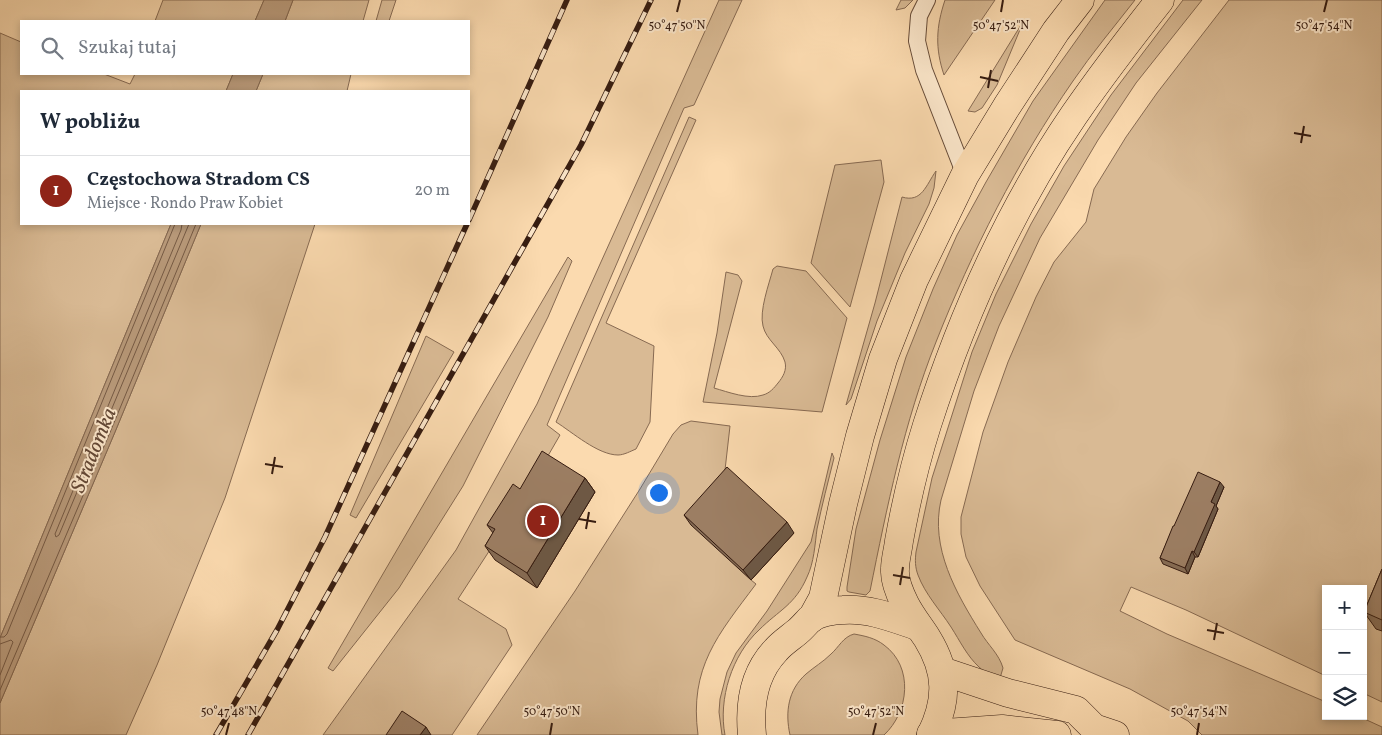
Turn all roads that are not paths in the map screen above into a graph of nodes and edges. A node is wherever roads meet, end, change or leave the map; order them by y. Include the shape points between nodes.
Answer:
1 (927, 0) edge
2 (1080, 0) edge
3 (1160, 0) edge
4 (965, 175) junction
5 (812, 618) junction
6 (917, 626) junction
7 (942, 671) junction
8 (1094, 733) edge
9 (752, 735) edge
10 (931, 735) edge
11 (1057, 735) edge

1 - 4 lane via 919,16 917,41 924,70
2 - 4 main road via 1056,31
3 - 6 main road via 1074,116 1035,178 1006,230 960,332 916,461 894,570 900,594
4 - 5 main road via 914,280 883,360 860,436 823,598
5 - 6 main road via 853,609
5 - 9 main road via 766,662 752,698
6 - 7 main road via 937,656
7 - 8 main road via 1008,693 1076,710
7 - 10 main road via 943,696
10 - 11 main road via 1002,729

